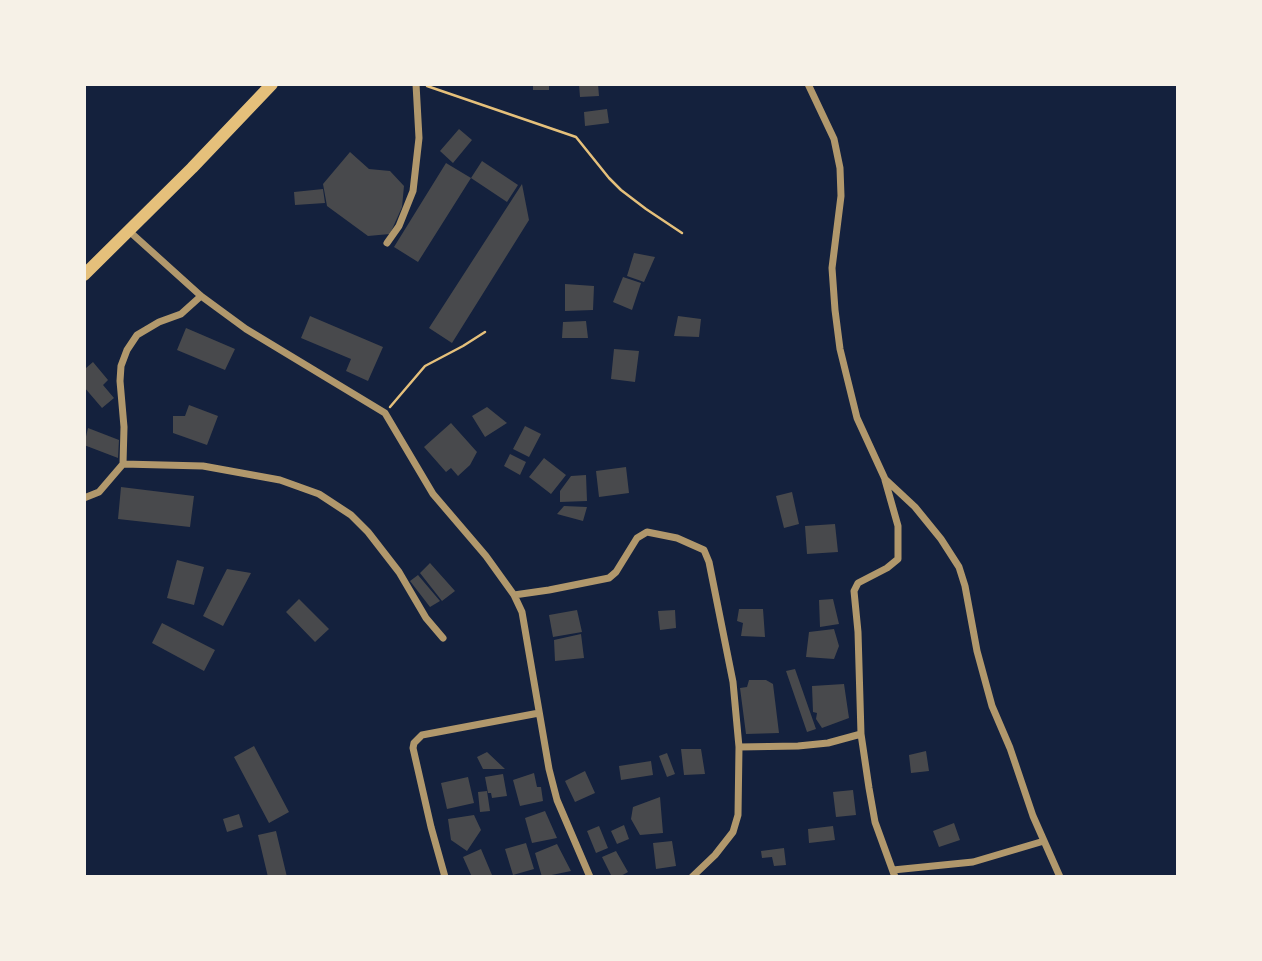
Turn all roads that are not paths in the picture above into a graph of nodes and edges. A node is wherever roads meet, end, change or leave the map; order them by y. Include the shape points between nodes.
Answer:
1 (272, 84) edge
2 (418, 84) edge
3 (808, 84) edge
4 (129, 231) junction
5 (387, 243) dead end
6 (84, 275) edge
7 (201, 296) junction
8 (123, 464) junction
9 (885, 479) junction
10 (84, 498) edge
11 (514, 595) junction
12 (443, 638) dead end
13 (539, 713) junction
14 (861, 734) junction
15 (739, 747) junction
16 (1044, 841) junction
17 (894, 874) edge
18 (445, 877) edge
19 (590, 877) edge
20 (692, 877) edge
21 (1060, 877) edge

1 - 4 highway
2 - 5 street via 419,138 413,191
3 - 9 street via 834,139 840,168 832,268 840,349 857,418
4 - 6 highway
4 - 7 street
7 - 8 street via 187,310 137,334 127,350 120,382
7 - 11 street via 246,329 385,413 433,494
8 - 10 street via 99,492
8 - 12 street via 203,466 248,473 319,494 368,532
9 - 14 street via 898,526 898,559 854,588
9 - 16 street via 933,528 959,567 992,706
11 - 13 street via 526,629
11 - 15 street via 609,578 637,538 647,532 701,547 709,562 729,655
13 - 18 street via 422,735 414,743
13 - 19 street via 557,800
14 - 15 street via 828,743
14 - 17 street via 875,822
15 - 20 street via 737,824
16 - 17 street via 973,862
16 - 21 street

